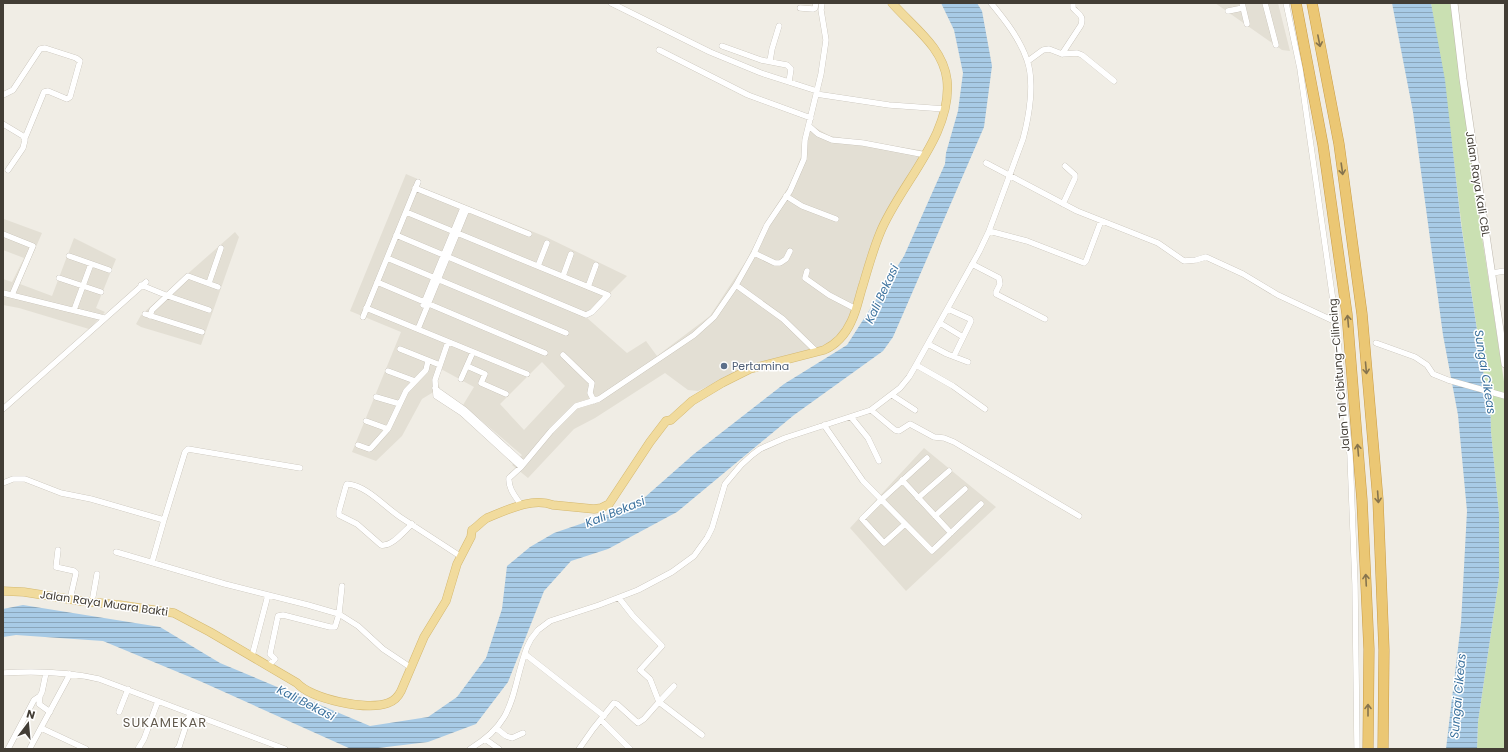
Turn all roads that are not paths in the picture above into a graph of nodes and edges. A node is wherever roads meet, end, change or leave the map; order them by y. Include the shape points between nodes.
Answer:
1 (611, 3) edge
2 (822, 3) edge
3 (892, 3) edge
4 (991, 3) edge
5 (1073, 3) edge
6 (1265, 3) edge
7 (1286, 3) edge
8 (1296, 3) edge
9 (1312, 3) edge
10 (1454, 3) edge
11 (1242, 5) edge
12 (815, 6) edge
13 (800, 8) dead end
14 (821, 10) junction
15 (1228, 11) dead end
16 (1247, 24) dead end
17 (779, 26) dead end
18 (1276, 45) dead end
19 (722, 46) dead end
20 (659, 50) dead end
21 (1062, 54) junction
22 (770, 61) junction
23 (1028, 61) junction
24 (1114, 81) dead end
25 (789, 82) junction
26 (816, 92) junction
27 (3, 95) edge
28 (945, 108) junction
29 (811, 118) junction
30 (3, 124) edge
31 (809, 126) junction
32 (25, 138) junction
33 (926, 155) junction
34 (986, 163) dead end
35 (1065, 166) dead end
36 (8, 170) dead end
37 (1009, 174) junction
38 (786, 196) junction
39 (1063, 204) junction
40 (465, 208) junction
41 (406, 212) junction
42 (836, 219) dead end
43 (1101, 221) junction
44 (989, 231) junction
45 (455, 233) junction
46 (3, 234) edge
47 (529, 234) dead end
48 (396, 235) junction
49 (547, 243) dead end
50 (220, 248) dead end
51 (790, 252) dead end
52 (754, 253) junction
53 (571, 254) dead end
54 (69, 256) dead end
55 (446, 256) junction
56 (387, 258) junction
57 (91, 264) junction
58 (972, 264) junction
59 (596, 265) dead end
60 (538, 266) junction
61 (109, 270) dead end
62 (806, 271) dead end
63 (1505, 271) edge
64 (1492, 272) junction
65 (562, 276) junction
66 (60, 278) dead end
67 (436, 280) junction
68 (377, 282) junction
69 (209, 283) junction
70 (736, 285) junction
71 (83, 286) junction
72 (218, 287) dead end
73 (588, 287) junction
74 (3, 292) edge
75 (100, 292) dead end
76 (12, 295) junction
77 (168, 296) junction
78 (426, 304) junction
79 (366, 308) junction
80 (856, 309) junction
81 (948, 309) junction
82 (74, 310) junction
83 (209, 310) dead end
84 (363, 317) dead end
85 (104, 318) junction
86 (1045, 319) dead end
87 (1336, 322) junction
88 (940, 323) junction
89 (416, 328) junction
90 (202, 332) dead end
91 (566, 333) dead end
92 (963, 337) junction
93 (448, 342) junction
94 (1376, 343) dead end
95 (928, 344) junction
96 (400, 349) dead end
97 (473, 352) junction
98 (817, 352) junction
99 (545, 353) dead end
100 (563, 355) dead end
101 (954, 356) junction
102 (428, 361) junction
103 (968, 362) dead end
104 (1505, 364) edge
105 (440, 365) junction
106 (916, 365) junction
107 (467, 366) junction
108 (388, 371) dead end
109 (527, 374) dead end
110 (461, 379) dead end
111 (415, 381) junction
112 (506, 394) dead end
113 (892, 395) junction
114 (376, 396) dead end
115 (1505, 396) edge
116 (594, 401) junction
117 (400, 404) junction
118 (985, 408) dead end
119 (3, 409) edge
120 (871, 410) junction
121 (915, 410) dead end
122 (851, 417) junction
123 (366, 421) dead end
124 (824, 425) junction
125 (388, 429) junction
126 (358, 445) dead end
127 (927, 458) dead end
128 (879, 461) dead end
129 (522, 465) junction
130 (300, 468) dead end
131 (949, 471) dead end
132 (902, 480) junction
133 (3, 483) edge
134 (965, 489) dead end
135 (918, 498) junction
136 (881, 500) junction
137 (981, 504) dead end
138 (521, 505) junction
139 (935, 516) junction
140 (1079, 516) dead end
141 (164, 520) junction
142 (412, 524) junction
143 (905, 524) junction
144 (951, 533) junction
145 (58, 550) dead end
146 (116, 552) dead end
147 (460, 556) junction
148 (152, 562) junction
149 (97, 574) dead end
150 (342, 586) dead end
151 (3, 591) edge
152 (268, 595) junction
153 (619, 598) junction
154 (70, 600) junction
155 (92, 602) junction
156 (339, 614) junction
157 (525, 654) junction
158 (252, 656) junction
159 (268, 666) junction
160 (410, 667) junction
161 (46, 673) junction
162 (3, 674) edge
163 (70, 674) junction
164 (674, 686) dead end
165 (128, 689) junction
166 (40, 696) junction
167 (158, 700) junction
168 (659, 702) junction
169 (50, 712) junction
170 (118, 712) dead end
171 (190, 713) junction
172 (602, 718) junction
173 (41, 728) junction
174 (496, 728) junction
175 (523, 733) dead end
176 (702, 735) dead end
177 (485, 738) junction
178 (30, 748) edge
179 (178, 748) edge
180 (279, 748) edge
181 (8, 749) edge
182 (86, 749) edge
183 (138, 749) edge
184 (285, 749) edge
185 (470, 749) edge
186 (499, 749) edge
187 (579, 749) edge
188 (630, 749) edge
189 (1357, 749) edge
190 (1368, 749) edge
191 (1383, 749) edge

1 - 25 street via 710,52
2 - 14 street
3 - 28 main road, Jalan Raya Muara Bakti via 925,37 940,57 947,80 948,96
4 - 23 street via 1005,20
5 - 21 street via 1073,8 1083,20
6 - 18 street
7 - 87 street via 1300,69
190 -> 8 highway, Jalan Tol Cibitung–Cilincing via 1369,649 1362,508 1347,314 1323,145
9 -> 191 highway via 1338,144 1362,314 1378,500 1384,650
10 - 64 street, Jalan Raya Kali CBL
11 - 15 street
11 - 16 street
12 - 13 street via 811,10
12 - 14 street
14 - 26 street via 826,40
17 - 22 street
19 - 22 street via 760,60
20 - 29 street via 748,95
21 - 23 street via 1049,49 1043,50
21 - 24 street via 1082,55
22 - 25 street via 790,67
23 - 37 street via 1030,90 1026,127
25 - 26 street
26 - 28 street via 889,105
26 - 29 street
27 - 32 street via 13,90 40,49 80,61 70,98 44,92
28 - 33 main road, Jalan Raya Muara Bakti
29 - 31 street
30 - 32 street
31 - 33 street via 818,134 832,140
31 - 38 street via 804,159
32 - 36 street via 23,148
33 - 80 main road, Jalan Raya Muara Bakti via 893,207 880,233
34 - 37 street
35 - 39 street via 1076,178
37 - 39 street
37 - 44 street
38 - 42 street via 802,206
38 - 52 street via 767,224
39 - 43 street
40 - 41 street via 416,185
40 - 45 street
40 - 47 street
41 - 45 street
41 - 48 street
43 - 44 street via 1084,263 1027,241
43 - 87 street via 1158,243 1184,260 1206,257
44 - 58 street
45 - 55 street
45 - 60 street
46 - 76 street via 33,246
48 - 55 street
48 - 56 street
49 - 60 street
50 - 69 street
51 - 52 street via 780,263
52 - 70 street
53 - 65 street
54 - 57 street
55 - 67 street
55 - 73 street via 586,315 608,295
56 - 67 street
56 - 68 street
57 - 61 street
57 - 71 street
58 - 81 street
58 - 86 street via 999,278 1000,284 996,294
59 - 73 street
60 - 65 street
62 - 80 street via 804,278
63 - 64 street
64 - 104 street, Jalan Raya Kali CBL
65 - 73 street
66 - 71 street
67 - 78 street
67 - 91 street
68 - 78 street
68 - 79 street
69 - 72 street
69 - 77 street via 188,276
70 - 98 street via 782,318
70 - 116 street via 714,317 694,335
71 - 75 street
71 - 82 street
74 - 76 street
76 - 82 street
77 - 83 street
77 - 85 street via 144,283
77 - 90 street via 147,315
78 - 89 street
78 - 99 street
79 - 84 street
79 - 89 street
80 - 98 main road, Jalan Raya Muara Bakti via 837,342
81 - 88 street
81 - 92 street via 971,320
82 - 85 street
85 - 119 street
87 - 189 street via 1350,463 1355,584
88 - 92 street
88 - 95 street
89 - 93 street
92 - 101 street
93 - 97 street
93 - 105 street
94 - 115 street via 1415,357 1427,365 1433,374
95 - 101 street
95 - 106 street
96 - 102 street
97 - 107 street
97 - 109 street
98 - 138 main road, Jalan Raya Muara Bakti via 750,369 692,401 671,420 666,421 609,504 601,508 553,505 546,502
100 - 116 street via 592,383 590,392
101 - 103 street
102 - 105 street
102 - 111 street via 426,370
105 - 129 street via 435,387
106 - 113 street via 909,377
106 - 118 street
107 - 110 street
107 - 112 street via 485,374 481,383
108 - 111 street
111 - 117 street via 406,391
113 - 120 street
113 - 121 street
114 - 117 street
116 - 129 street via 576,406
117 - 125 street
120 - 122 street
120 - 140 street via 895,430 899,431 910,424 934,437 954,442
122 - 124 street
122 - 128 street via 868,438
123 - 125 street
124 - 136 street via 863,481
124 - 153 street via 780,440 752,455 740,465 726,484 712,528 694,556 658,580
125 - 126 street via 372,448
127 - 132 street
129 - 138 street via 508,482
130 - 141 street via 188,449
131 - 135 street
132 - 135 street
132 - 136 street
133 - 141 street via 18,478 25,479 61,493
134 - 139 street
135 - 139 street
136 - 143 street
136 - 143 street via 862,519 884,543
137 - 144 street
138 - 147 main road, Jalan Raya Muara Bakti via 486,518 472,530 471,537
139 - 144 street
141 - 148 street
142 - 142 street via 363,489 347,484 339,515 357,524 380,545 386,546
142 - 147 street
143 - 144 street via 932,551
145 - 154 street via 56,567 76,573
146 - 148 street
147 - 160 main road, Jalan Raya Muara Bakti via 446,601 424,637
148 - 152 street
149 - 155 street
150 - 156 street
151 - 154 main road, Jalan Raya Muara Bakti
152 - 156 street
152 - 158 street
153 - 157 street via 550,621 534,634
153 - 168 street via 662,646 640,670 650,679
154 - 155 main road, Jalan Raya Muara Bakti
155 - 158 main road, Jalan Raya Muara Bakti via 174,613
156 - 159 street via 333,627 279,615 270,654 275,659
156 - 160 street
157 - 172 street
157 - 174 street via 511,706
158 - 159 main road, Jalan Raya Muara Bakti
159 - 160 main road, Jalan Raya Muara Bakti via 315,695 347,703 374,705 388,703 398,697
161 - 162 street
161 - 163 street
161 - 166 street
163 - 165 street via 100,679
163 - 169 street
164 - 168 street
165 - 167 street
165 - 170 street
166 - 169 street via 39,704
166 - 181 street via 34,700
167 - 171 street
167 - 183 street
168 - 172 street via 640,723 615,704
168 - 176 street
169 - 173 street
171 - 179 street
171 - 180 street
172 - 187 street
172 - 188 street
173 - 178 street
173 - 182 street
174 - 175 street via 512,738
174 - 177 street
177 - 185 street
177 - 186 street
180 - 184 street

